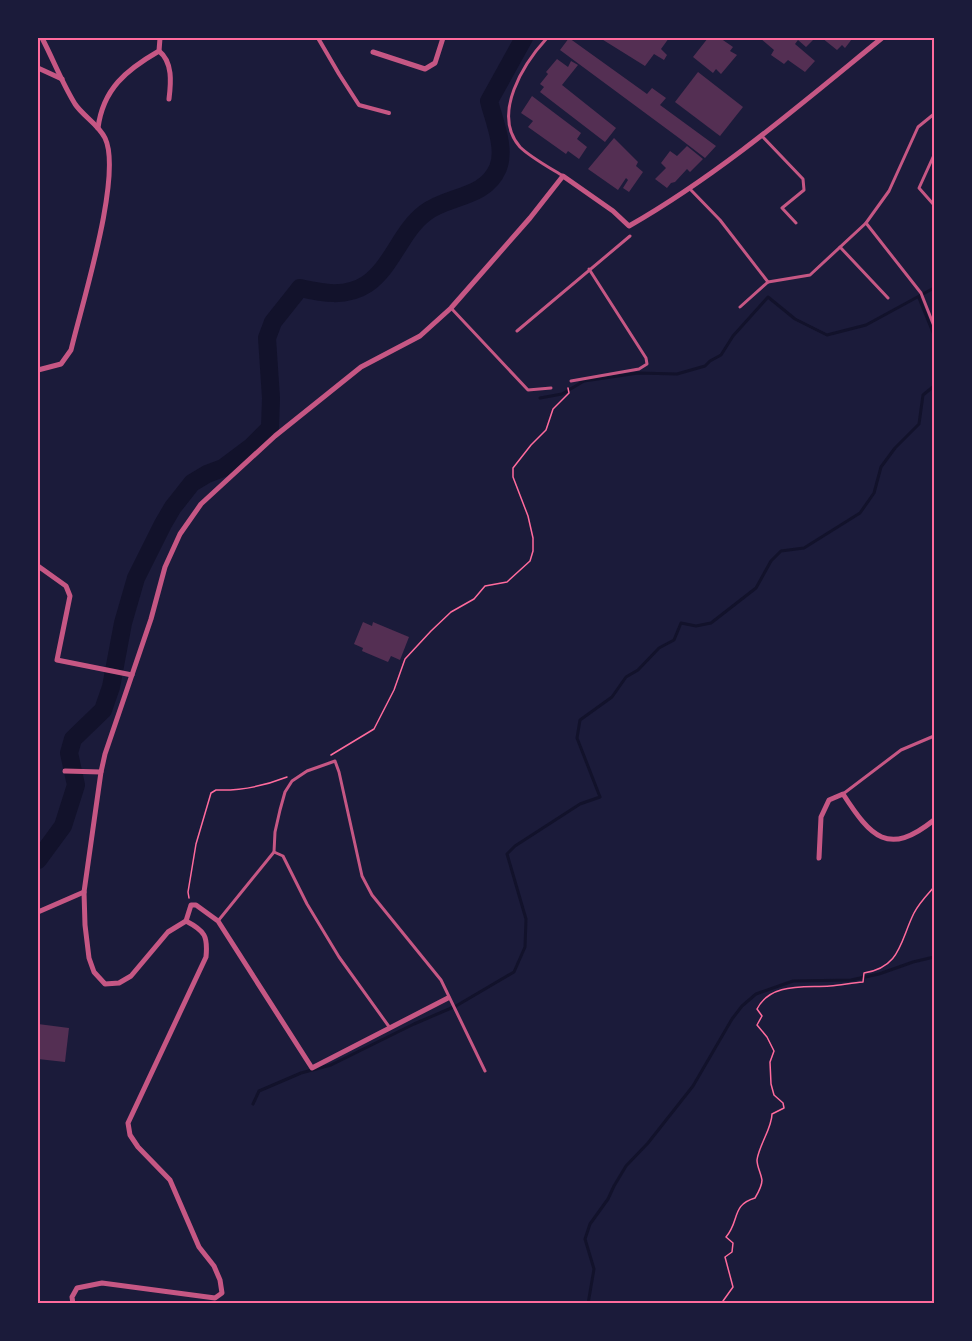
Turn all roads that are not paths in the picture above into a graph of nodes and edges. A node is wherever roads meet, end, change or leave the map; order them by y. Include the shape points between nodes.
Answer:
1 (42, 38) edge
2 (160, 38) edge
3 (318, 38) edge
4 (443, 38) edge
5 (548, 38) edge
6 (882, 38) edge
7 (159, 51) junction
8 (373, 52) dead end
9 (38, 68) edge
10 (62, 79) junction
11 (169, 99) dead end
12 (389, 113) dead end
13 (934, 114) edge
14 (98, 128) junction
15 (761, 135) junction
16 (934, 155) edge
17 (563, 176) junction
18 (689, 188) junction
19 (934, 205) edge
20 (796, 223) dead end
21 (866, 223) junction
22 (630, 236) dead end
23 (840, 247) junction
24 (589, 269) junction
25 (768, 282) junction
26 (888, 298) dead end
27 (451, 308) junction
28 (740, 308) dead end
29 (934, 326) edge
30 (517, 331) dead end
31 (38, 370) edge
32 (571, 381) road end
33 (551, 388) dead end
34 (38, 566) edge
35 (132, 675) junction
36 (934, 736) edge
37 (65, 771) dead end
38 (101, 772) junction
39 (843, 794) junction
40 (934, 820) edge
41 (274, 852) junction
42 (819, 858) dead end
43 (84, 892) junction
44 (38, 912) edge
45 (186, 921) junction
46 (218, 921) junction
47 (448, 998) junction
48 (390, 1028) junction
49 (485, 1071) dead end
50 (73, 1304) edge

1 - 10 street
2 - 7 street
3 - 12 street via 359,105
4 - 8 street via 435,63 425,69
5 - 17 lane via 513,87 510,128 520,147
6 - 15 street
7 - 11 street via 168,66
7 - 14 street via 130,69 107,95
9 - 10 street
10 - 14 street via 75,105
13 - 21 lane via 918,127 890,191
14 - 31 street via 106,140 110,173 91,270 71,350 61,364
15 - 18 street
15 - 20 lane via 802,179 804,190 782,208
16 - 19 lane via 919,188
17 - 18 street via 630,226
17 - 27 street
18 - 25 lane via 720,220
21 - 23 lane
21 - 29 lane via 921,293
22 - 24 lane
23 - 25 lane via 810,275
23 - 26 lane
24 - 30 lane
24 - 32 lane via 647,364 639,369
25 - 28 lane
27 - 33 lane via 528,390
27 - 35 street via 420,336 361,367 275,436 201,504 180,534 165,567
34 - 35 street via 69,591 57,660
35 - 38 street
36 - 39 lane via 901,750
37 - 38 street
38 - 43 street
39 - 40 street via 859,819 881,838 905,838
39 - 42 street via 829,800 821,817
41 - 46 lane
41 - 47 lane via 280,810 292,781 306,771 335,761 362,876 372,895 441,980
41 - 48 lane via 284,856 339,957
43 - 44 street
43 - 45 street via 89,958 94,972 105,984 119,983 131,976 168,932
45 - 46 street via 191,905 196,905
45 - 50 street via 206,936 206,957 128,1123 138,1146 170,1180 199,1247 214,1266 222,1293 215,1298 102,1283 77,1288
46 - 48 street via 312,1068
47 - 48 street
47 - 49 lane

